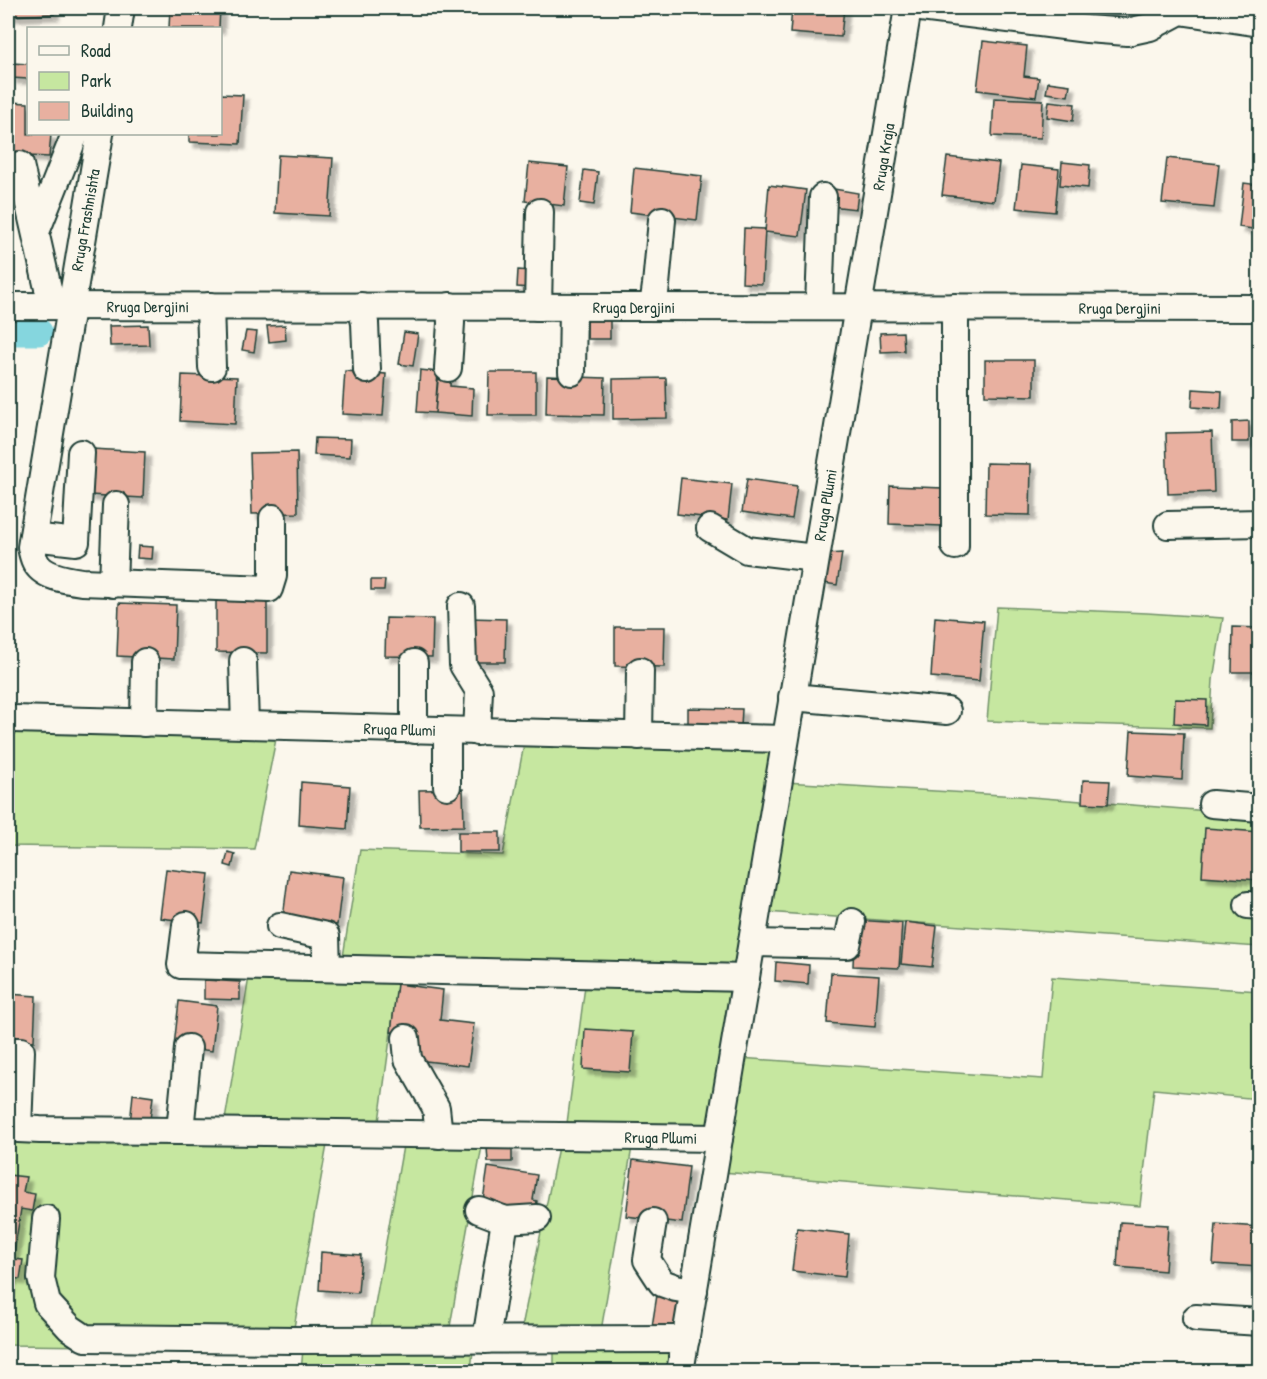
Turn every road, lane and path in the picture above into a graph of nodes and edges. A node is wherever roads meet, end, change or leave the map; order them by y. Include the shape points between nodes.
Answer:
1 (121, 8) edge
2 (908, 8) edge
3 (921, 8) edge
4 (1260, 23) edge
5 (118, 27) edge
6 (75, 135) edge
7 (100, 135) edge
8 (20, 165) dead end
9 (823, 197) dead end
10 (540, 212) dead end
11 (662, 220) dead end
12 (36, 232) junction
13 (8, 306) edge
14 (61, 306) junction
15 (210, 306) junction
16 (361, 306) junction
17 (450, 306) junction
18 (538, 307) junction
19 (573, 307) junction
20 (653, 307) junction
21 (819, 307) junction
22 (857, 307) junction
23 (955, 307) junction
24 (1260, 308) edge
25 (212, 367) dead end
26 (448, 368) dead end
27 (367, 370) dead end
28 (572, 372) dead end
29 (81, 453) dead end
30 (116, 505) dead end
31 (273, 518) dead end
32 (1260, 523) edge
33 (1168, 525) dead end
34 (710, 528) dead end
35 (33, 537) junction
36 (76, 543) junction
37 (114, 545) junction
38 (955, 546) dead end
39 (815, 558) junction
40 (113, 584) junction
41 (461, 606) dead end
42 (145, 662) dead end
43 (243, 662) dead end
44 (414, 663) dead end
45 (640, 671) dead end
46 (792, 697) junction
47 (947, 711) dead end
48 (13, 719) dead end
49 (144, 723) junction
50 (245, 725) junction
51 (415, 730) junction
52 (447, 730) junction
53 (477, 732) junction
54 (639, 736) junction
55 (785, 740) junction
56 (447, 786) dead end
57 (1212, 804) dead end
58 (1260, 808) edge
59 (852, 922) dead end
60 (186, 925) dead end
61 (280, 926) dead end
62 (752, 943) junction
63 (327, 968) junction
64 (746, 978) junction
65 (406, 1038) dead end
66 (188, 1048) dead end
67 (8, 1051) edge
68 (180, 1131) junction
69 (439, 1135) junction
70 (719, 1138) junction
71 (479, 1210) dead end
72 (537, 1218) dead end
73 (46, 1219) dead end
74 (505, 1220) junction
75 (653, 1221) dead end
76 (694, 1292) junction
77 (1196, 1318) dead end
78 (1260, 1322) edge
79 (486, 1340) junction
80 (686, 1340) junction
81 (680, 1371) edge

1 - 5 street
2 - 22 street, Rruga Kraja
3 - 4 street via 1127,32 1150,27 1180,11
6 - 12 street
7 - 14 street, Rruga Frashnishta
8 - 12 street
9 - 21 street
10 - 18 street
11 - 20 street
12 - 14 street
13 - 14 street, Rruga Dergjini
14 - 15 street, Rruga Dergjini
14 - 35 street, Rruga Frashnishta
15 - 16 street, Rruga Dergjini
15 - 25 street
16 - 17 street, Rruga Dergjini
16 - 27 street
17 - 18 street, Rruga Dergjini
17 - 26 street
18 - 19 street, Rruga Dergjini
19 - 20 street, Rruga Dergjini
19 - 28 street
20 - 21 street, Rruga Dergjini
21 - 22 street, Rruga Dergjini
22 - 23 street, Rruga Dergjini
22 - 39 street, Rruga Pllumi
23 - 24 street, Rruga Dergjini
23 - 38 street
29 - 36 street
30 - 37 street
31 - 40 street, Rruga Frashnishta via 273,576 269,589
32 - 33 street
34 - 39 street via 747,550
35 - 36 street
35 - 40 street, Rruga Frashnishta via 35,564 48,574
36 - 37 street
37 - 40 street
39 - 46 street, Rruga Pllumi
41 - 53 street via 463,665 479,691
42 - 49 street
43 - 50 street
44 - 51 street
45 - 54 street
46 - 47 street
46 - 55 street, Rruga Pllumi
48 - 49 street, Rruga Pllumi
49 - 50 street, Rruga Pllumi
50 - 51 street, Rruga Pllumi
51 - 52 street, Rruga Pllumi
52 - 53 street, Rruga Pllumi
52 - 56 street
53 - 54 street, Rruga Pllumi
54 - 55 street, Rruga Pllumi
55 - 62 street, Rruga Pllumi
57 - 58 street
59 - 62 street via 847,945
60 - 63 street via 181,965
61 - 63 street via 326,936
62 - 64 street, Rruga Pllumi
63 - 64 street
64 - 70 street, Rruga Pllumi
65 - 69 street via 408,1059 436,1108
66 - 68 street
67 - 68 street, Rruga Pllumi via 21,1051 18,1129
68 - 69 street, Rruga Pllumi
69 - 70 street, Rruga Pllumi
70 - 76 street, Rruga Pllumi
71 - 74 street
72 - 74 street
73 - 79 street via 41,1278 47,1303 85,1338
74 - 79 street
75 - 76 street via 647,1260 662,1283
76 - 80 street, Rruga Pllumi
77 - 78 street
79 - 80 street
80 - 81 street, Rruga Pllumi

